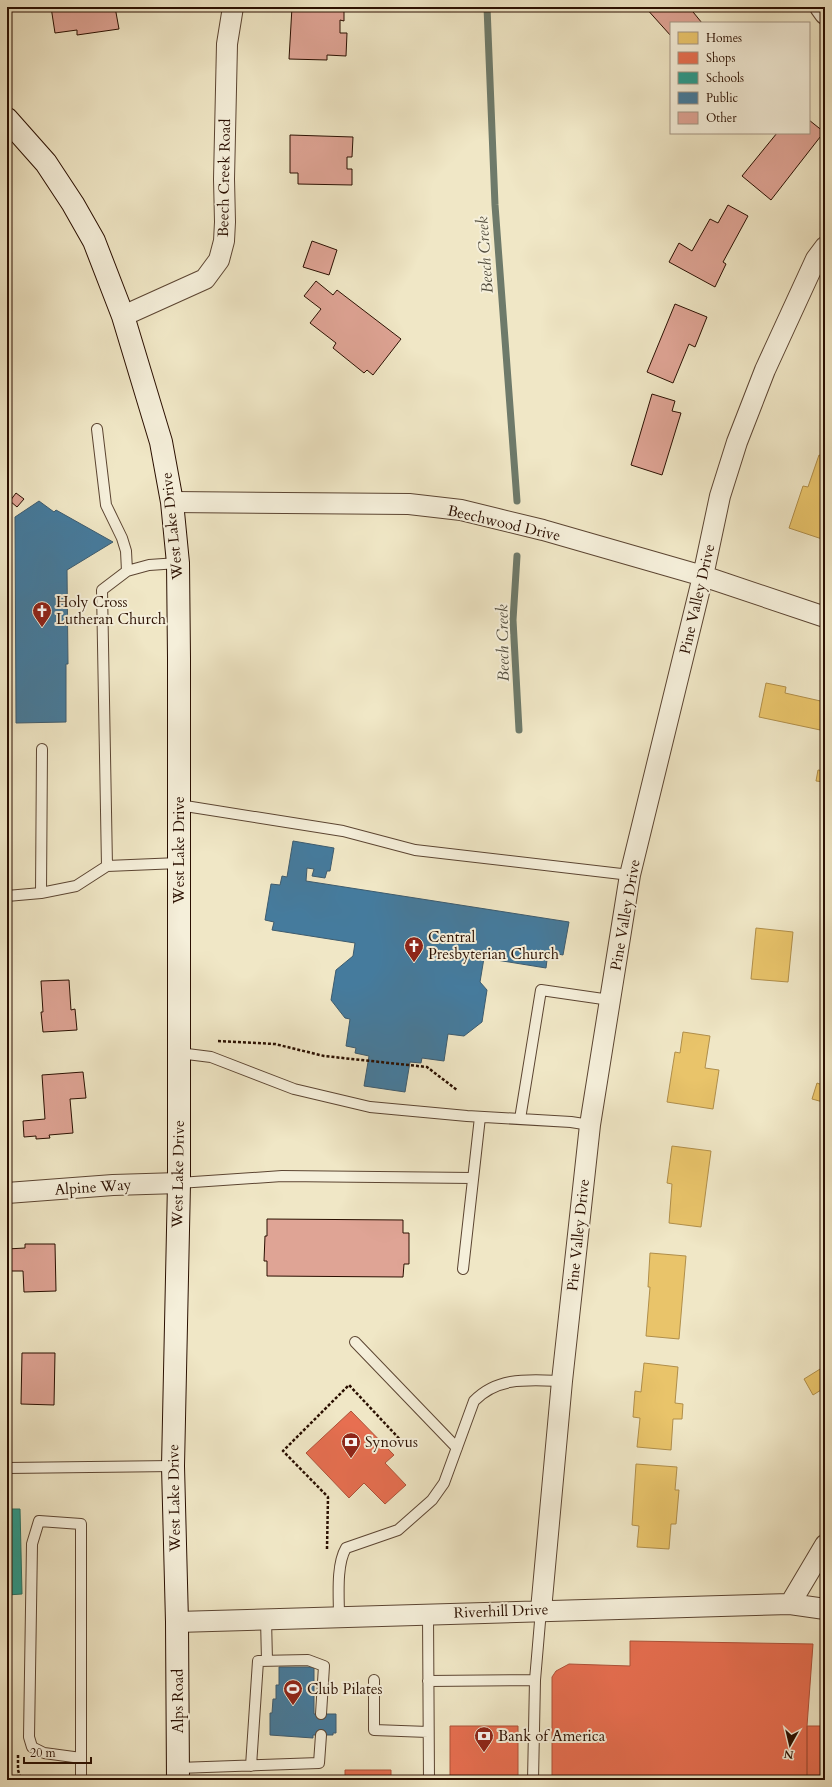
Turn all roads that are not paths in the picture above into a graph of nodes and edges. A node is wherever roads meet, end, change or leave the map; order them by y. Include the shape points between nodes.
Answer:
1 (233, 7) edge
2 (820, 7) edge
3 (825, 14) edge
4 (7, 119) edge
5 (825, 247) edge
6 (123, 316) junction
7 (97, 429) dead end
8 (172, 502) junction
9 (178, 563) junction
10 (128, 571) junction
11 (703, 576) junction
12 (825, 617) edge
13 (42, 749) dead end
14 (179, 805) junction
15 (179, 862) junction
16 (107, 866) junction
17 (630, 874) junction
18 (41, 893) junction
19 (7, 896) edge
20 (610, 1000) junction
21 (179, 1053) junction
22 (480, 1117) junction
23 (520, 1119) junction
24 (590, 1125) junction
25 (473, 1178) junction
26 (179, 1183) junction
27 (7, 1193) edge
28 (463, 1269) dead end
29 (355, 1342) dead end
30 (562, 1381) junction
31 (458, 1448) junction
32 (173, 1466) junction
33 (7, 1468) edge
34 (825, 1545) edge
35 (790, 1604) junction
36 (825, 1609) edge
37 (541, 1610) junction
38 (428, 1614) junction
39 (339, 1617) junction
40 (266, 1619) junction
41 (177, 1622) junction
42 (267, 1661) junction
43 (374, 1680) dead end
44 (535, 1680) junction
45 (428, 1681) junction
46 (322, 1714) dead end
47 (428, 1732) junction
48 (321, 1735) dead end
49 (80, 1758) junction
50 (251, 1766) junction
51 (178, 1774) edge
52 (81, 1780) edge
53 (428, 1780) edge
54 (533, 1780) edge

1 - 6 street, Beech Creek Road via 227,44 225,222 219,260 205,278
2 - 3 street
4 - 6 main road, West Lake Drive via 46,163 73,204 94,241
5 - 11 street, Pine Valley Drive via 816,259 765,370 738,442 720,496
6 - 8 main road, West Lake Drive via 161,442
7 - 10 lane via 106,505 126,550
8 - 9 main road, West Lake Drive
8 - 11 street, Beechwood Drive via 408,504 461,510 543,530
9 - 10 lane via 149,565
9 - 14 main road, West Lake Drive
10 - 16 lane via 102,590
11 - 12 street, Beechwood Drive
11 - 17 street, Pine Valley Drive
13 - 18 lane
14 - 15 main road, West Lake Drive
14 - 17 lane via 342,832 415,850
15 - 16 lane
15 - 21 main road, West Lake Drive
16 - 18 lane via 76,886
17 - 20 street, Pine Valley Drive
18 - 19 lane
20 - 23 lane via 541,990
20 - 24 street, Pine Valley Drive
21 - 22 lane via 211,1057 294,1089 370,1107
21 - 26 main road, West Lake Drive
22 - 23 lane
22 - 25 lane
23 - 24 lane
24 - 30 street, Pine Valley Drive
25 - 26 lane via 282,1176
25 - 28 lane
26 - 27 street, Alpine Way
26 - 32 main road, West Lake Drive
29 - 31 lane
30 - 31 lane via 510,1382 495,1385 482,1393 474,1401
30 - 37 street, Pine Valley Drive
31 - 39 lane via 444,1483 432,1500 409,1522 387,1535 346,1548 341,1559
32 - 33 lane
32 - 41 main road, West Lake Drive
34 - 35 street
35 - 36 street, Riverhill Drive
35 - 37 street, Riverhill Drive
37 - 38 street, Riverhill Drive
37 - 44 lane
38 - 39 street, Riverhill Drive
38 - 45 lane
39 - 40 street, Riverhill Drive
40 - 41 street, Riverhill Drive
40 - 42 lane
41 - 51 main road, Alps Road
42 - 46 lane via 308,1660 324,1666
42 - 50 lane via 258,1661
43 - 47 lane via 374,1730
44 - 45 lane
44 - 54 lane
45 - 47 lane
47 - 53 lane
48 - 50 lane via 319,1763
49 - 49 lane via 81,1524 39,1521 32,1544 29,1737 32,1747 44,1753
49 - 52 lane
50 - 51 lane

